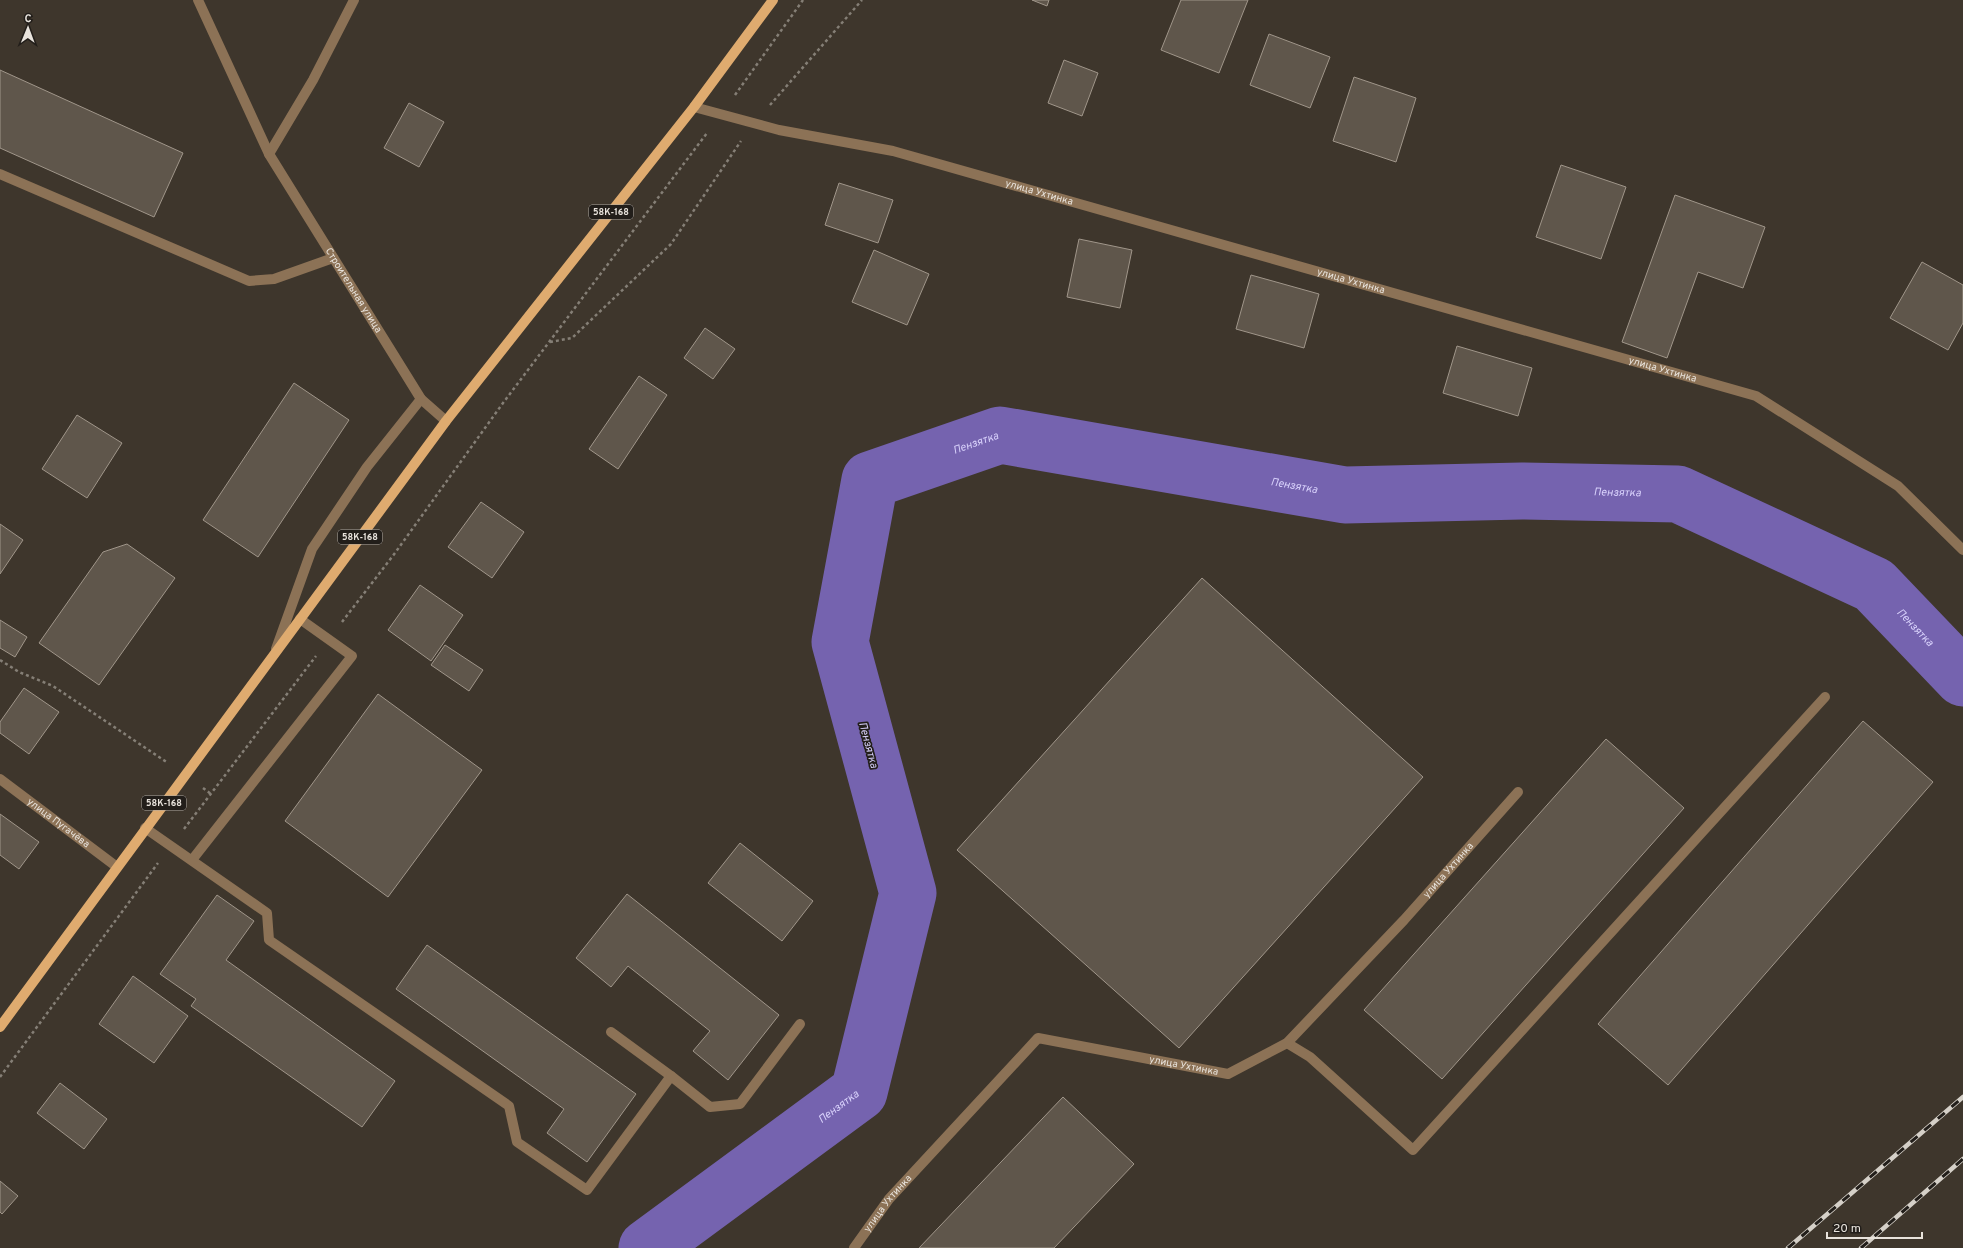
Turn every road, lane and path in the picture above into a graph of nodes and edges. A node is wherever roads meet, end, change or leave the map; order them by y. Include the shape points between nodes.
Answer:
1 (198, 0) edge
2 (354, 0) edge
3 (773, 0) edge
4 (803, 0) edge
5 (862, 0) edge
6 (694, 107) junction
7 (721, 114) junction
8 (754, 123) junction
9 (269, 154) junction
10 (0, 174) edge
11 (333, 258) junction
12 (550, 342) junction
13 (421, 399) junction
14 (446, 421) junction
15 (1963, 550) edge
16 (300, 619) junction
17 (329, 639) junction
18 (275, 653) junction
19 (0, 660) edge
20 (1825, 697) dead end
21 (186, 775) junction
22 (0, 778) edge
23 (1518, 792) dead end
24 (211, 794) junction
25 (145, 828) junction
26 (171, 846) junction
27 (192, 860) junction
28 (117, 867) junction
29 (800, 1024) dead end
30 (0, 1027) edge
31 (611, 1032) dead end
32 (1287, 1043) junction
33 (0, 1076) edge
34 (671, 1076) junction
35 (854, 1248) edge

1 - 9 street, Строительная улица
2 - 9 street via 313,80
3 - 6 main road, 58К-168
4 - 7 path
5 - 8 path
6 - 7 street, улица Ухтинка
6 - 14 main road, 58К-168
7 - 8 street, улица Ухтинка
7 - 12 path
8 - 12 path via 671,244 572,338
8 - 15 street, улица Ухтинка via 893,151 1756,396 1898,486
9 - 11 street, Строительная улица
10 - 11 street via 249,281 274,279
11 - 13 street, Строительная улица
12 - 17 path
13 - 14 street, Строительная улица
13 - 18 street via 367,467 312,549
14 - 16 main road, 58К-168
16 - 17 street
16 - 18 main road, 58К-168
17 - 24 path
17 - 27 street via 352,656
18 - 21 main road, 58К-168
19 - 21 path via 19,672 53,686
20 - 32 street via 1412,1150 1310,1057
21 - 24 path
21 - 25 main road, 58К-168
22 - 28 street, улица Пугачёва
23 - 32 street, улица Ухтинка via 1404,920
24 - 26 path
25 - 26 street
25 - 28 main road, 58К-168
26 - 27 street
26 - 33 path
27 - 34 street via 268,913 269,940 509,1106 517,1142 587,1190
28 - 30 main road, 58К-168
29 - 34 street via 740,1104 710,1107
31 - 34 street
32 - 35 street, улица Ухтинка via 1228,1074 1038,1038 889,1199

